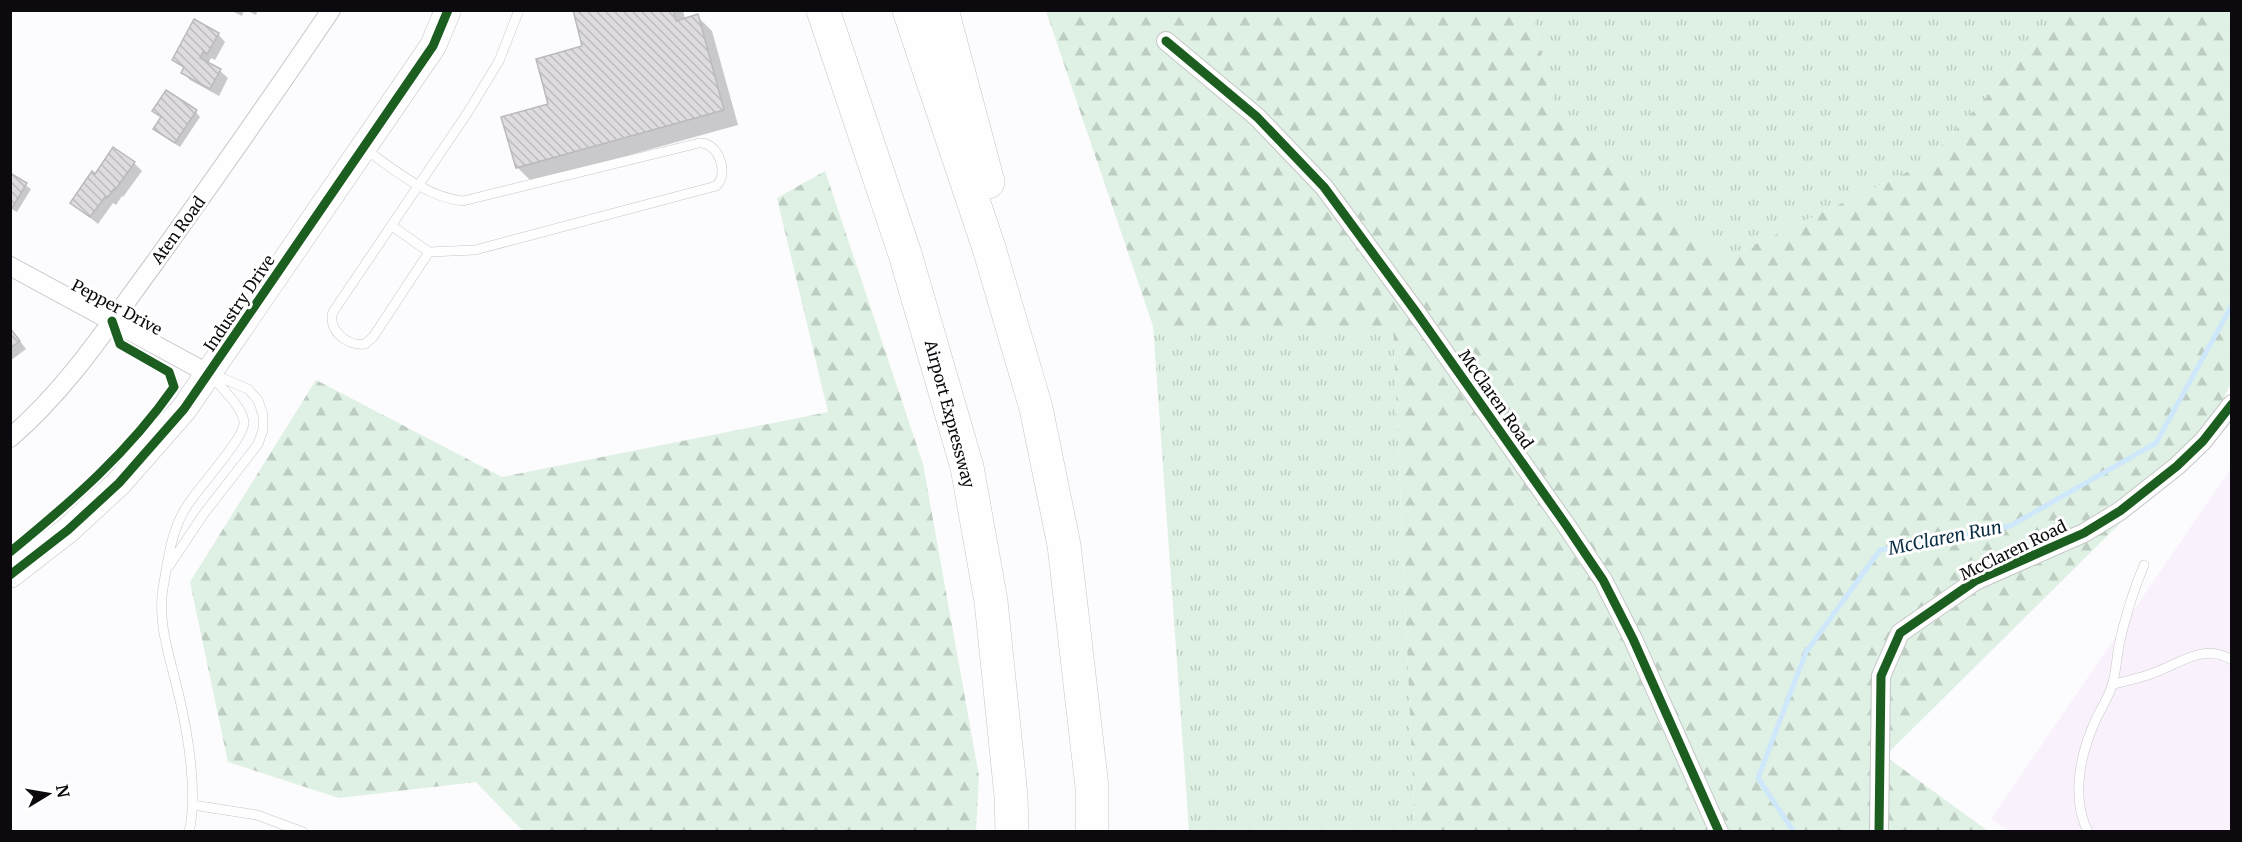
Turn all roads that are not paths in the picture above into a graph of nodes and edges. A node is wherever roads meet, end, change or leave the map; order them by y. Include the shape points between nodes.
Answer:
1 (331, 10) edge
2 (448, 10) edge
3 (519, 10) edge
4 (818, 10) edge
5 (823, 10) edge
6 (909, 10) edge
7 (942, 10) edge
8 (1166, 41) dead end
9 (363, 148) junction
10 (420, 186) junction
11 (392, 226) junction
12 (429, 252) junction
13 (905, 254) junction
14 (10, 266) edge
15 (112, 321) junction
16 (209, 374) junction
17 (2232, 404) edge
18 (10, 438) edge
19 (216, 468) junction
20 (231, 479) junction
21 (2145, 565) dead end
22 (167, 569) junction
23 (10, 575) edge
24 (2232, 660) edge
25 (2112, 685) junction
26 (1092, 787) junction
27 (193, 805) junction
28 (189, 831) edge
29 (303, 831) edge
30 (1012, 831) edge
31 (1092, 831) edge
32 (1719, 831) edge
33 (1879, 831) edge
34 (2088, 831) edge

1 - 15 street, Aten Road via 253,126
2 - 9 street, Industry Drive via 433,46
3 - 10 lane via 499,61
4 - 13 highway
5 - 13 highway, Airport Expressway
6 - 26 highway via 989,248 1036,408 1064,544
7 - 26 highway via 1065,462 1085,615
8 - 32 street, McClaren Road via 1257,117 1324,187 1566,525 1603,580 1633,639
9 - 10 lane
9 - 16 street, Industry Drive
10 - 11 lane
10 - 12 lane via 447,199 463,201 704,142 716,150 723,174 716,186 475,250
11 - 12 lane
11 - 12 lane via 333,312 331,321 336,333 355,344 370,341
13 - 30 highway, Airport Expressway via 967,467 992,601
14 - 15 street, Pepper Drive
15 - 16 street, Pepper Drive
15 - 18 street, Aten Road via 60,390
16 - 19 lane via 240,409 244,424
16 - 20 lane via 248,389 258,400 263,415 258,444
16 - 23 street, Industry Drive via 119,483 68,530
17 - 33 street, McClaren Road via 2177,466 2120,511 2084,533 1975,581 1900,633 1881,676
19 - 20 lane
19 - 22 lane via 186,507 171,539
20 - 22 lane
21 - 25 lane via 2133,592
22 - 27 lane via 162,613 165,641 188,744
24 - 25 lane via 2216,653 2203,654 2148,676
25 - 34 lane via 2093,727 2078,785
26 - 31 highway
27 - 28 lane
27 - 29 lane via 257,814

